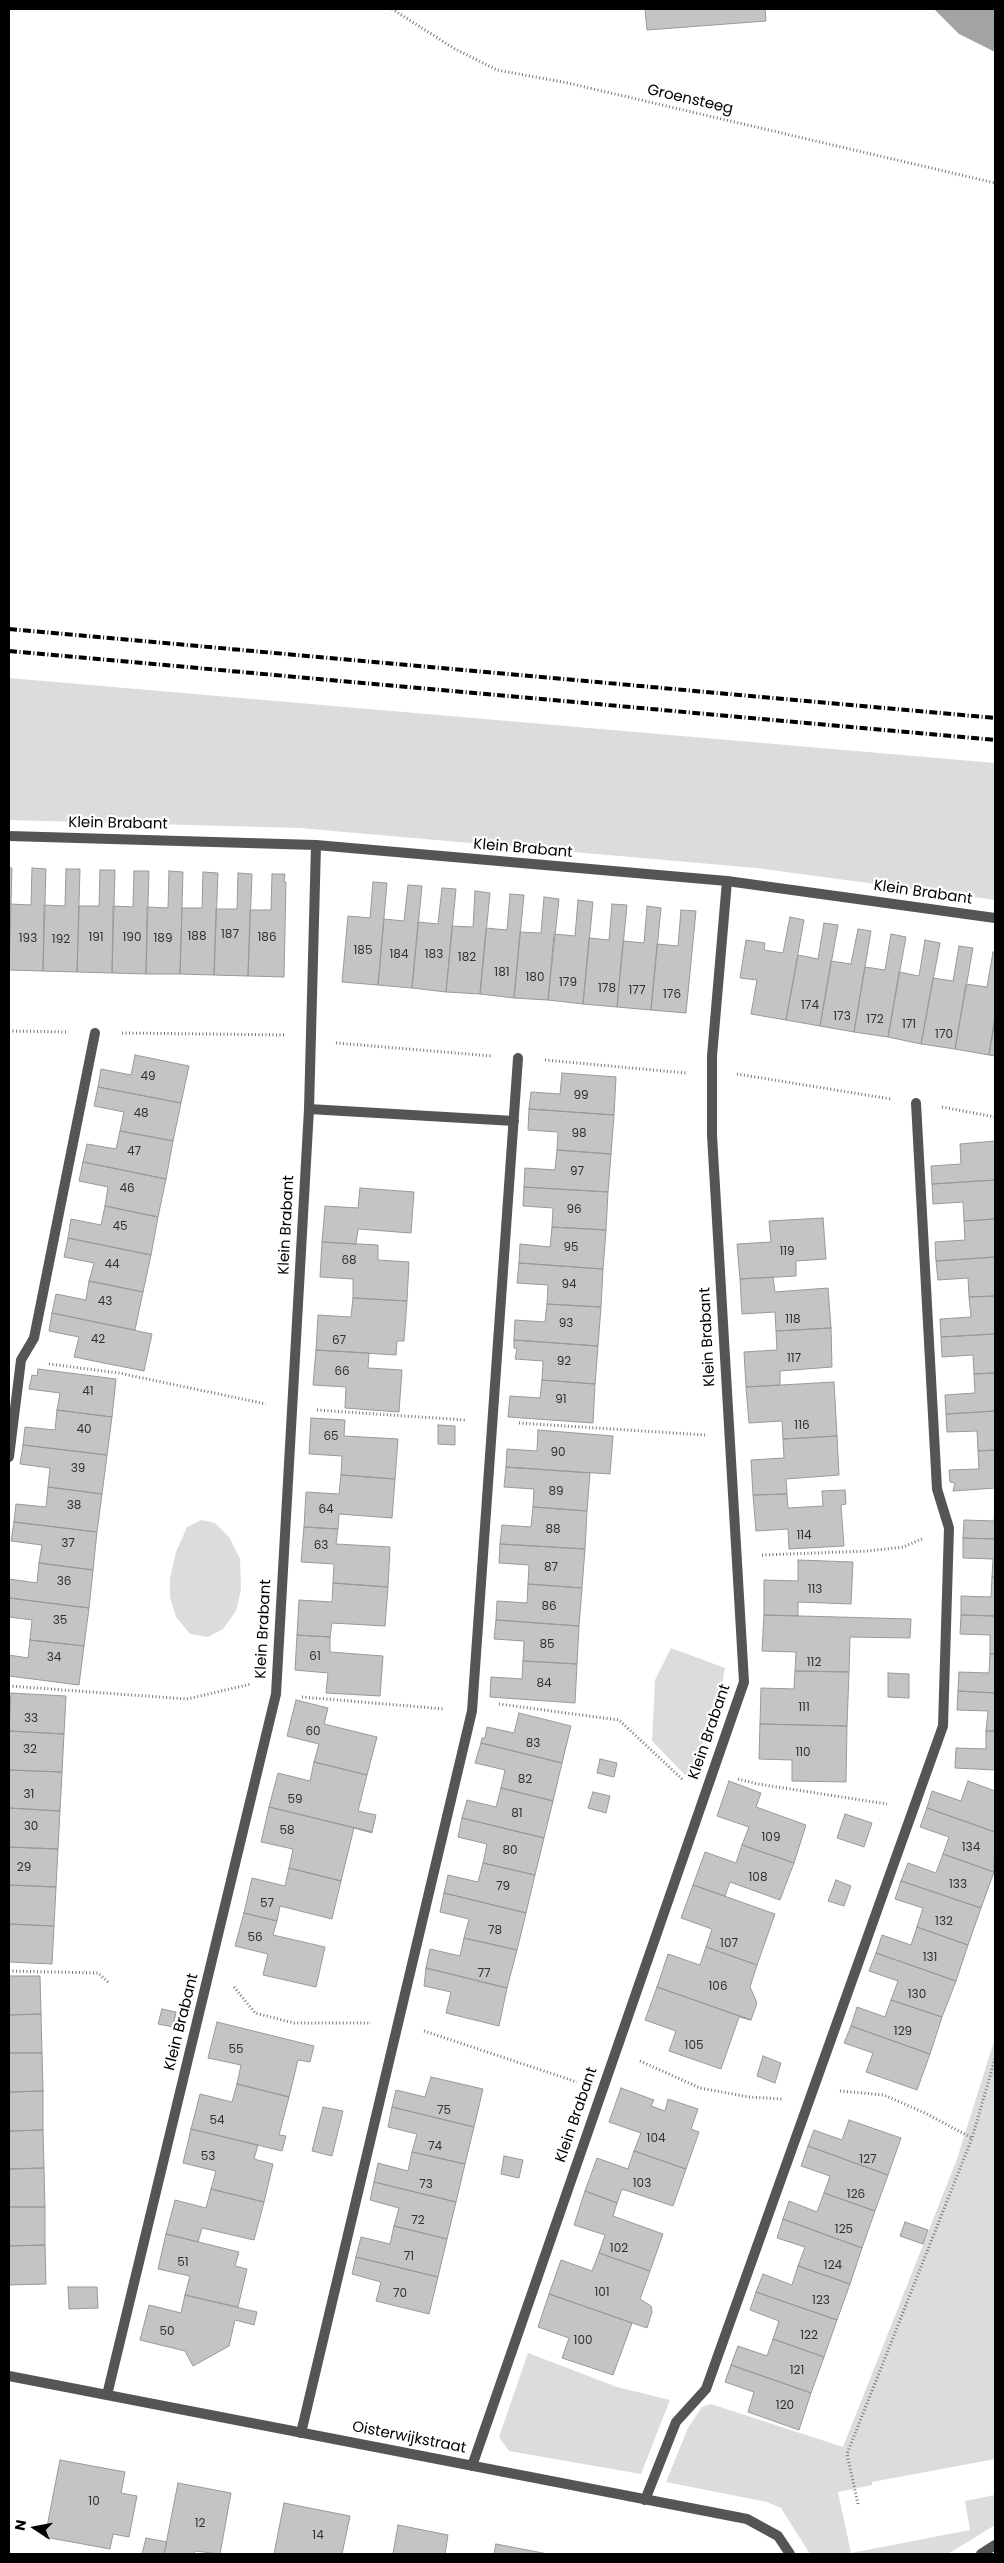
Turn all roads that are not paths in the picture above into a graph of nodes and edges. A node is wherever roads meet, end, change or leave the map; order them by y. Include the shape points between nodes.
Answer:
1 (9, 836) edge
2 (316, 845) junction
3 (727, 881) junction
4 (995, 918) edge
5 (95, 1032) road end
6 (518, 1058) dead end
7 (916, 1103) road end
8 (309, 1109) junction
9 (514, 1121) junction
10 (9, 1457) edge
11 (9, 2376) edge
12 (106, 2395) junction
13 (301, 2433) junction
14 (472, 2466) junction
15 (645, 2500) junction
16 (995, 2545) edge
17 (790, 2554) edge
18 (981, 2554) edge

1 - 2 street, Klein Brabant
2 - 3 street, Klein Brabant
2 - 8 street, Klein Brabant
3 - 4 street, Klein Brabant
3 - 14 street, Klein Brabant via 712,1070 712,1135 744,1682
5 - 10 street via 34,1338 21,1360
6 - 9 street
7 - 15 street via 937,1489 949,1528 943,1726 706,2389 676,2422
8 - 9 street
8 - 12 street, Klein Brabant via 276,1694
9 - 13 street via 473,1706
11 - 12 street, Oisterwijkstraat
12 - 13 street, Oisterwijkstraat
13 - 14 street, Oisterwijkstraat
14 - 15 street, Oisterwijkstraat
15 - 17 street, Oisterwijkstraat via 747,2519 778,2536
16 - 18 street

